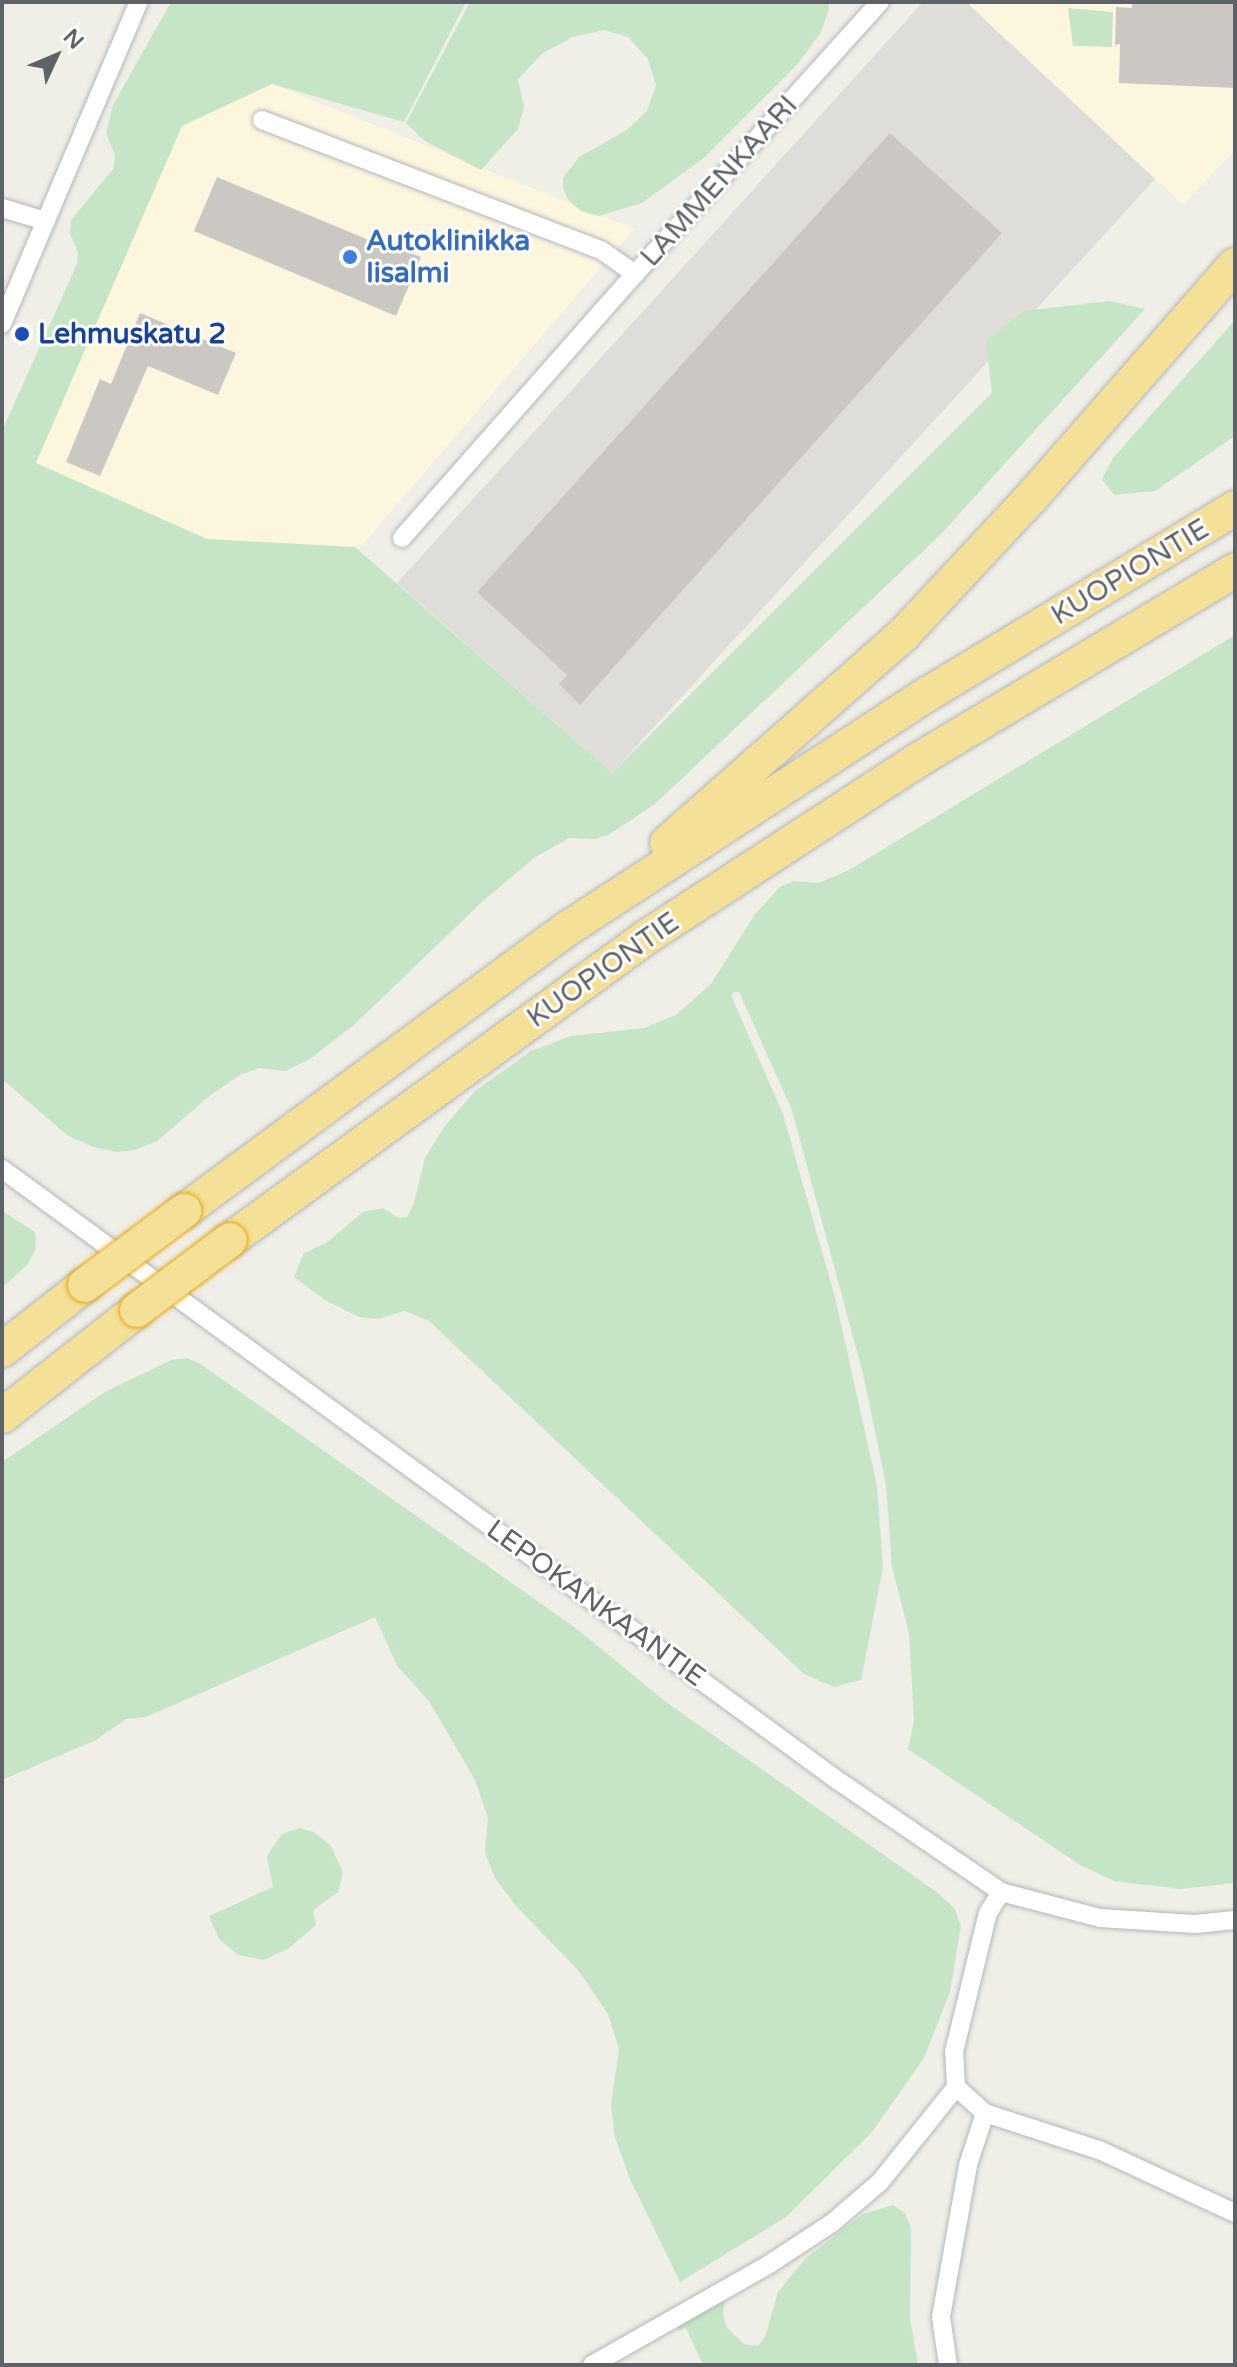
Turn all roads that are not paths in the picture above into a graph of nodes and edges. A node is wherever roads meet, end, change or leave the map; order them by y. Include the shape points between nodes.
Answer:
1 (139, 2) edge
2 (880, 2) edge
3 (262, 120) dead end
4 (2, 208) edge
5 (46, 221) junction
6 (1235, 265) edge
7 (635, 274) junction
8 (2, 324) edge
9 (1235, 508) edge
10 (402, 538) dead end
11 (1235, 570) edge
12 (567, 929) junction
13 (2, 1169) edge
14 (2, 1350) edge
15 (2, 1416) edge
16 (1001, 1892) junction
17 (1235, 1920) edge
18 (956, 2087) junction
19 (985, 2113) junction
20 (1235, 2213) edge
21 (592, 2365) edge
22 (948, 2365) edge

1 - 5 street
2 - 7 street, LAMMENKAARI
3 - 7 street, LAMMENKAARI via 601,250
4 - 5 street
5 - 8 street
6 - 12 highway via 904,634
7 - 10 street
9 - 12 highway, KUOPIONTIE via 928,694
11 - 15 highway, KUOPIONTIE, bridge via 918,760 645,938 230,1240
12 - 14 highway, KUOPIONTIE, bridge
13 - 16 street, LEPOKANKAANTIE via 840,1782
16 - 17 street, LEPOKANKAANTIE via 1100,1918 1195,1924
16 - 18 street via 988,1913 954,2052
18 - 19 street
18 - 21 street via 880,2182 832,2223
19 - 20 street via 1099,2150
19 - 22 street via 968,2165 941,2317

